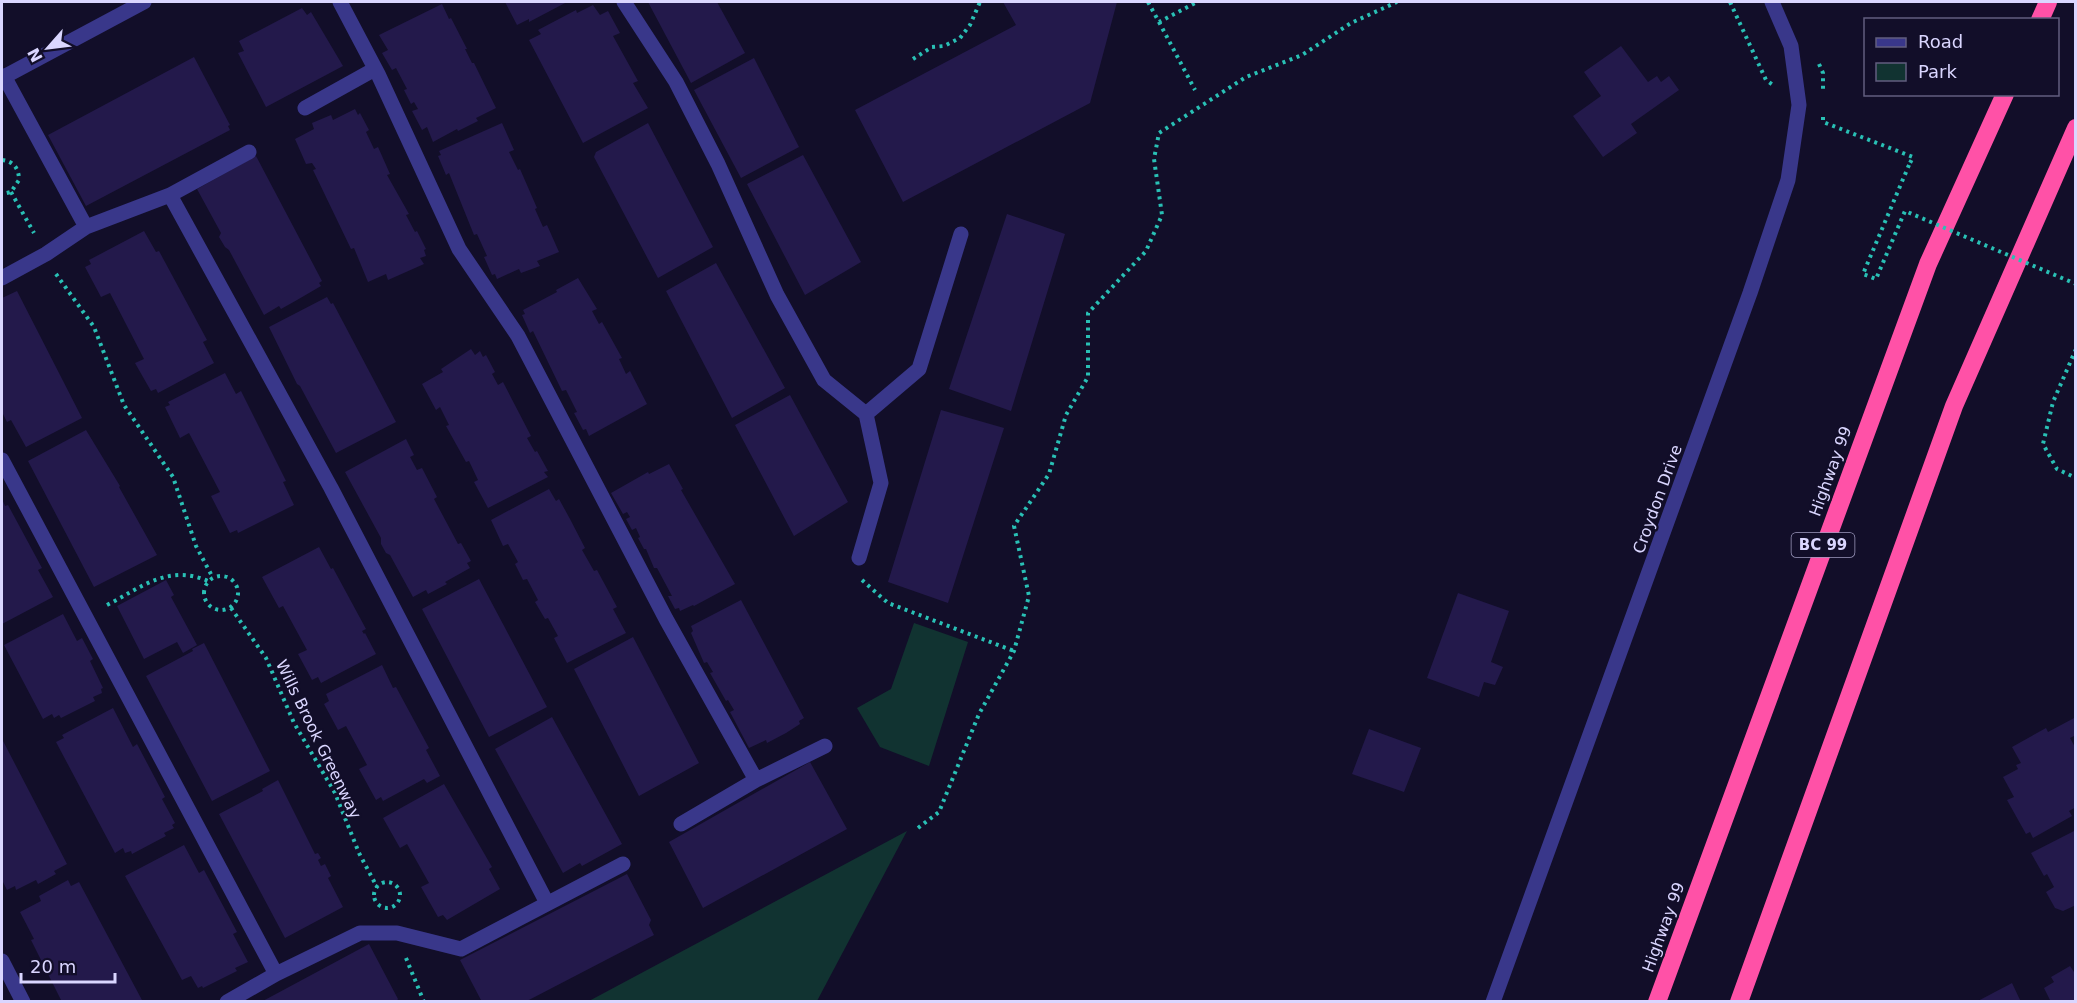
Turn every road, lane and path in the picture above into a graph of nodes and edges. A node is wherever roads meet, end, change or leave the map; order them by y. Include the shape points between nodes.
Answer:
1 (144, 2) edge
2 (340, 2) edge
3 (624, 2) edge
4 (980, 2) edge
5 (1148, 2) edge
6 (1197, 2) edge
7 (1397, 2) edge
8 (1730, 2) edge
9 (1772, 2) edge
10 (2048, 2) edge
11 (2041, 18) edge
12 (1159, 22) junction
13 (913, 59) dead end
14 (1819, 63) dead end
15 (375, 69) junction
16 (3, 77) edge
17 (1778, 89) dead end
18 (1196, 90) dead end
19 (1823, 93) dead end
20 (2004, 96) edge
21 (305, 108) dead end
22 (1823, 113) dead end
23 (2076, 128) edge
24 (249, 152) dead end
25 (2, 160) edge
26 (11, 192) junction
27 (2, 194) edge
28 (170, 195) junction
29 (86, 227) junction
30 (961, 234) dead end
31 (39, 241) dead end
32 (54, 269) dead end
33 (2, 278) edge
34 (2076, 284) edge
35 (2076, 349) edge
36 (866, 414) junction
37 (2, 460) edge
38 (2076, 478) edge
39 (859, 558) joint
40 (213, 578) junction
41 (208, 581) junction
42 (231, 608) junction
43 (85, 617) junction
44 (1014, 651) junction
45 (825, 746) dead end
46 (756, 780) junction
47 (681, 824) dead end
48 (918, 828) dead end
49 (623, 864) dead end
50 (377, 887) junction
51 (547, 903) junction
52 (404, 953) dead end
53 (2, 961) edge
54 (276, 974) junction
55 (23, 1002) edge
56 (227, 1002) edge
57 (424, 1002) edge
58 (1493, 1002) edge
59 (1657, 1002) edge
60 (1739, 1002) edge

1 - 16 street
2 - 15 street
3 - 36 street via 676,82 777,295 824,380
4 - 13 path via 960,38 932,47
5 - 12 path
6 - 12 path
7 - 44 path via 1351,22 1302,55 1246,76 1159,133 1154,159 1162,215 1146,251 1088,313 1088,377 1066,415 1049,474 1014,526 1029,596
8 - 17 path via 1766,80
9 - 58 street, Croydon Drive via 1791,46 1799,105 1788,180
10 - 11 highway
12 - 18 path
14 - 19 path
15 - 21 street
15 - 46 street via 459,249 518,336 666,619
16 - 29 street
20 - 59 highway, Highway 99 / BC 99 via 1924,274
22 - 34 path, bridge via 1823,123 1913,157 1863,274 1876,279 1905,211
23 - 60 highway via 1954,406
24 - 28 street
25 - 26 path via 10,161 18,169 19,180
26 - 27 path
26 - 31 path
28 - 29 street
28 - 51 street via 331,488
29 - 33 street
30 - 36 street via 919,369
32 - 40 path via 93,327 124,405 173,477 196,546
35 - 38 path via 2053,402 2043,444 2057,469
36 - 39 street via 881,483
37 - 43 street
39 - 44 path via 862,580 888,603
40 - 41 path
40 - 42 path via 226,577 235,583 238,594
41 - 42 path via 203,593 206,604 220,611
41 - 43 path via 192,574 162,576
42 - 50 path, Wills Brook Greenway via 266,658 294,723 335,793
43 - 54 street
44 - 48 path via 979,714 939,812
45 - 46 street
46 - 47 street
49 - 51 street
50 - 50 path via 375,898 380,905 396,904 399,896 395,885 383,882
51 - 54 street via 461,949 397,933 360,933
52 - 57 path
53 - 55 street
54 - 56 street

